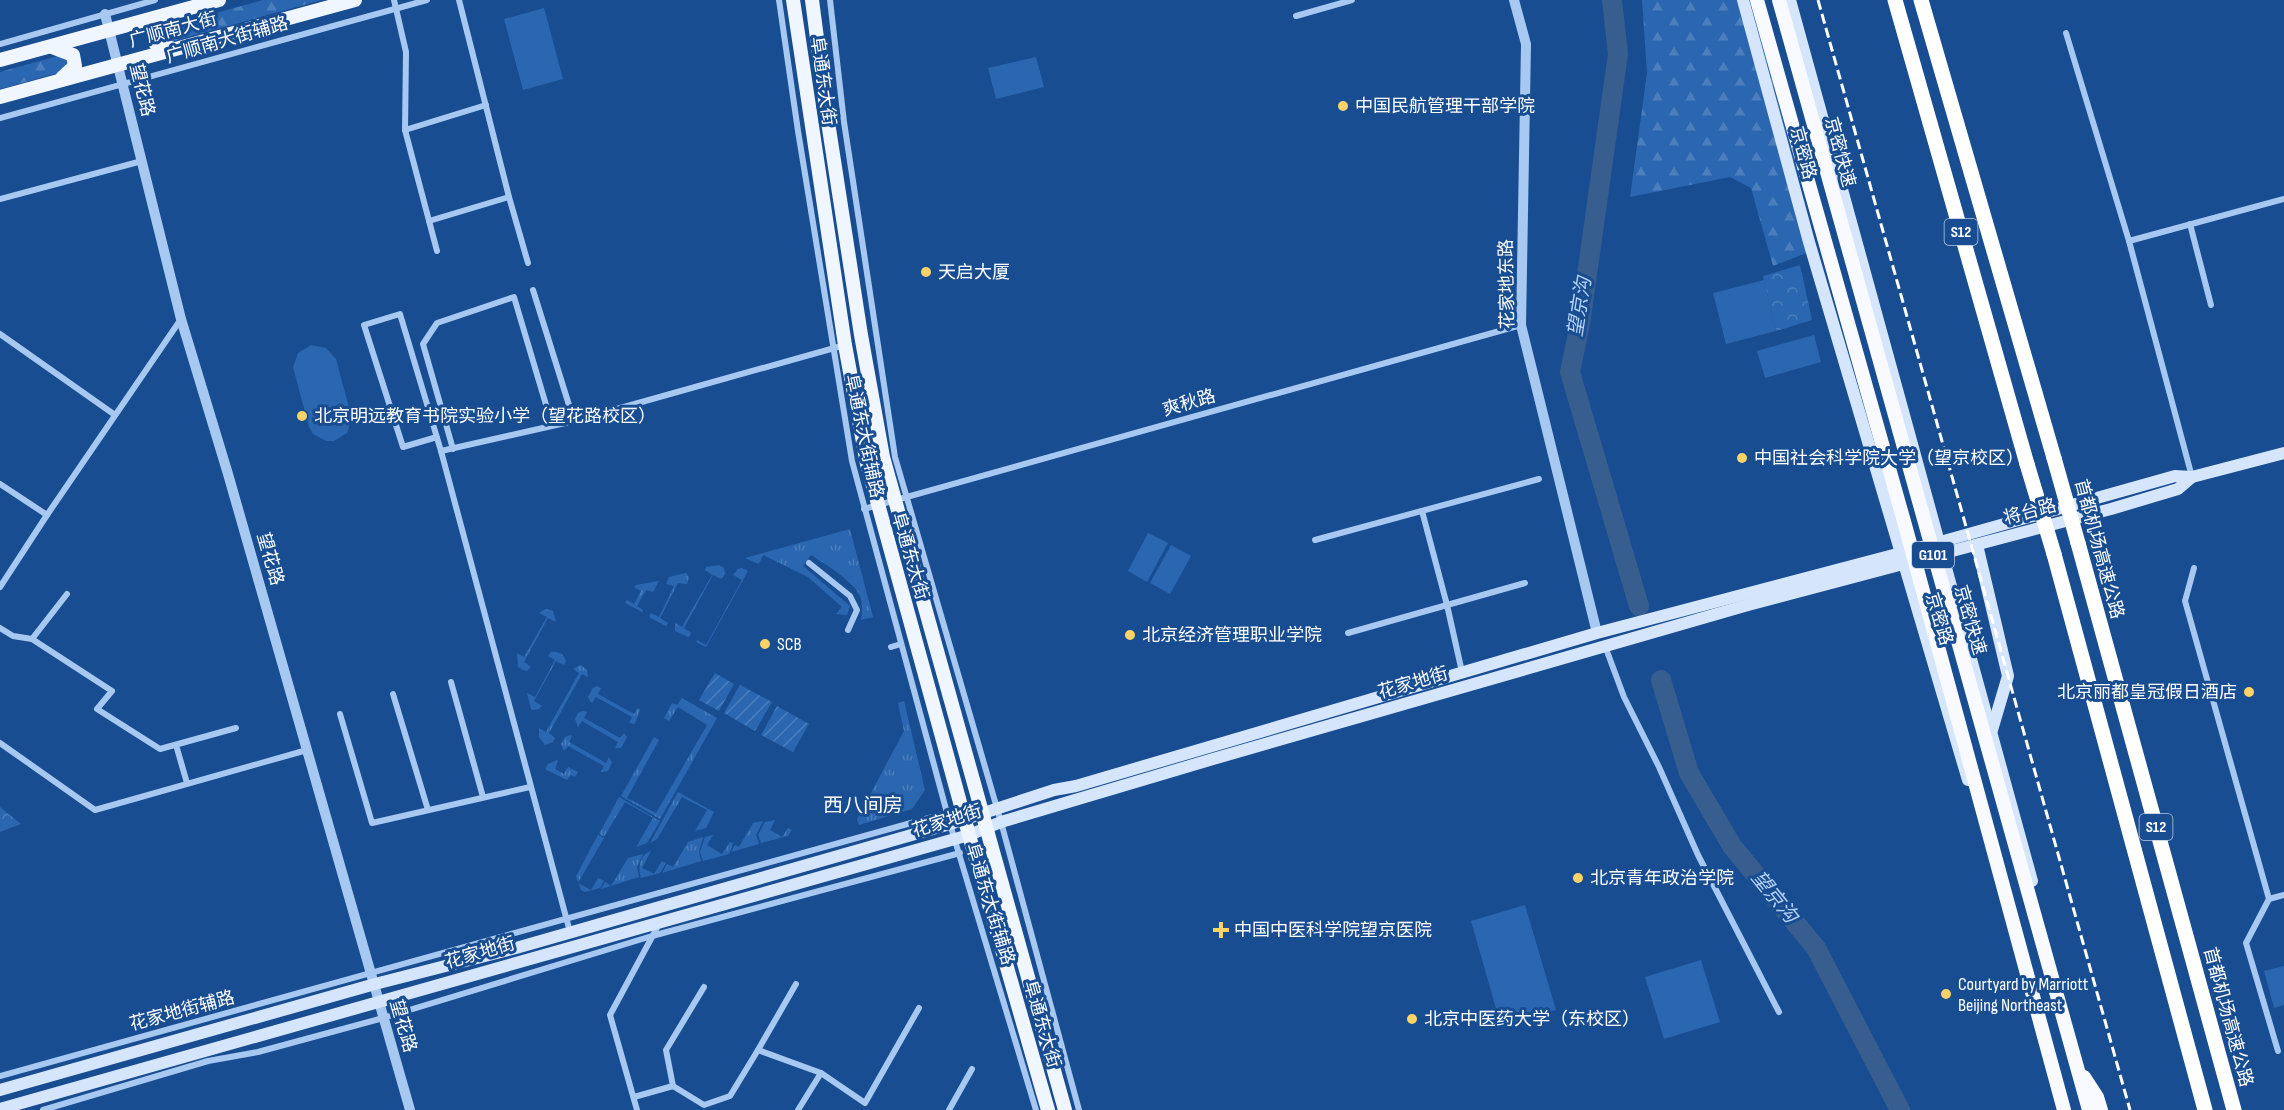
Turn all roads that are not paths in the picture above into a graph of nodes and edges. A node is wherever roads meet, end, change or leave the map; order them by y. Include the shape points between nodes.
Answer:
1 (155, 0) edge
2 (219, 0) edge
3 (355, 0) edge
4 (394, 0) edge
5 (427, 0) edge
6 (459, 0) edge
7 (779, 0) edge
8 (793, 0) edge
9 (812, 0) edge
10 (830, 0) edge
11 (1352, 0) edge
12 (1514, 0) edge
13 (1743, 0) edge
14 (1758, 0) edge
15 (1779, 0) edge
16 (1790, 0) edge
17 (1895, 0) edge
18 (1921, 0) edge
19 (396, 9) junction
20 (105, 14) junction
21 (165, 15) junction
22 (1296, 16) dead end
23 (109, 31) junction
24 (2066, 33) dead end
25 (0, 44) edge
26 (52, 46) junction
27 (174, 48) junction
28 (0, 60) edge
29 (118, 63) junction
30 (60, 80) junction
31 (124, 84) junction
32 (0, 97) edge
33 (486, 105) junction
34 (0, 118) edge
35 (405, 130) junction
36 (143, 161) junction
37 (509, 197) junction
38 (2284, 198) edge
39 (0, 199) edge
40 (429, 221) junction
41 (2190, 224) junction
42 (2129, 241) junction
43 (437, 251) dead end
44 (528, 263) dead end
45 (533, 290) dead end
46 (2211, 305) dead end
47 (181, 319) junction
48 (1521, 326) junction
49 (0, 334) edge
50 (838, 347) junction
51 (115, 415) junction
52 (574, 421) junction
53 (552, 425) junction
54 (437, 437) junction
55 (453, 449) junction
56 (441, 451) junction
57 (2284, 453) edge
58 (2192, 477) junction
59 (1539, 479) dead end
60 (0, 484) edge
61 (902, 499) junction
62 (871, 507) junction
63 (1422, 511) junction
64 (47, 514) junction
65 (1315, 540) dead end
66 (1977, 545) junction
67 (1941, 549) junction
68 (1903, 559) junction
69 (809, 563) dead end
70 (2194, 568) dead end
71 (1525, 583) dead end
72 (0, 586) edge
73 (67, 594) dead end
74 (1447, 605) junction
75 (0, 628) edge
76 (848, 630) dead end
77 (1348, 633) dead end
78 (1597, 633) junction
79 (32, 639) junction
80 (901, 644) junction
81 (1605, 646) junction
82 (891, 647) dead end
83 (1462, 673) junction
84 (451, 682) dead end
85 (393, 694) dead end
86 (340, 714) dead end
87 (236, 728) dead end
88 (1992, 732) junction
89 (0, 742) edge
90 (176, 745) junction
91 (307, 750) junction
92 (187, 783) junction
93 (530, 787) junction
94 (483, 797) junction
95 (997, 808) junction
96 (428, 810) junction
97 (983, 813) junction
98 (965, 818) junction
99 (949, 819) junction
100 (1001, 822) junction
101 (987, 828) junction
102 (969, 835) junction
103 (955, 839) junction
104 (960, 853) junction
105 (2284, 895) edge
106 (2269, 899) junction
107 (566, 919) junction
108 (660, 921) junction
109 (570, 932) junction
110 (652, 936) junction
111 (374, 979) junction
112 (796, 984) dead end
113 (704, 987) dead end
114 (379, 1001) junction
115 (919, 1008) dead end
116 (1779, 1012) dead end
117 (383, 1018) junction
118 (758, 1050) junction
119 (2278, 1051) dead end
120 (2076, 1064) junction
121 (972, 1070) dead end
122 (821, 1073) junction
123 (0, 1077) edge
124 (673, 1086) junction
125 (0, 1090) edge
126 (44, 1096) junction
127 (634, 1097) junction
128 (865, 1103) junction
129 (0, 1109) edge
130 (46, 1110) edge
131 (410, 1110) edge
132 (638, 1110) edge
133 (798, 1110) edge
134 (861, 1110) edge
135 (949, 1110) edge
136 (1036, 1110) edge
137 (1048, 1110) edge
138 (1065, 1110) edge
139 (1079, 1110) edge
140 (2063, 1110) edge
141 (2091, 1110) edge
142 (2101, 1110) edge
143 (2205, 1110) edge
144 (2234, 1110) edge

1 - 20 street
2 - 21 main road, 广顺南大街
3 - 27 main road, 广顺南大街
4 - 19 street
5 - 19 street, 广顺南大街辅路
6 - 33 street
7 - 50 street
8 - 50 main road, 阜通东大街
9 - 61 main road, 阜通东大街 via 861,335 883,457
10 - 61 street, 阜通东大街辅路 via 844,122
11 - 22 street
12 - 48 street, 花家地东路 via 1526,44
13 - 68 main road, 京密路 / G101 via 1809,242
14 - 140 highway, 京密快速 / G101, bridge
15 - 120 highway, 京密快速 / G101, bridge
16 - 67 main road, 京密路 / G101
17 - 143 highway, S12, bridge via 2054,554
18 - 144 highway, 首都机场高速公路 / S12, bridge via 2078,543
19 - 31 street, 广顺南大街辅路
19 - 35 street via 406,52
20 - 23 street, 望花路
20 - 25 street
21 - 23 main road, 广顺南大街
21 - 27 main road via 153,30 156,44
23 - 26 main road, 广顺南大街
23 - 29 street, 望花路
24 - 42 street
26 - 28 main road, 广顺南大街
26 - 30 main road via 73,55 75,66
27 - 29 main road, 广顺南大街
29 - 30 main road, 广顺南大街
29 - 31 street, 望花路
30 - 32 main road, 广顺南大街
31 - 34 street, 广顺南大街辅路
31 - 36 street, 望花路
33 - 35 street
33 - 37 street
35 - 40 street
36 - 39 street
36 - 47 street, 望花路
37 - 40 street
37 - 44 street
38 - 41 street
40 - 43 street
41 - 42 street
41 - 46 street
42 - 58 street
45 - 52 street
47 - 51 street
47 - 91 street, 望花路
48 - 61 street, 爽秋路
48 - 78 street, 花家地东路
49 - 51 street
50 - 52 street
50 - 62 main road, 阜通东大街 via 859,428
51 - 64 street
52 - 53 street
53 - 55 street
53 - 55 street via 514,297 437,323 423,344
54 - 54 street via 400,314 364,325 403,447
54 - 56 street
55 - 56 street
56 - 93 street
57 - 58 main road, 将台路
58 - 66 main road, 将台路 via 2178,489
58 - 67 main road, 将台路 via 2175,476
59 - 63 street
60 - 64 street
61 - 62 street, 爽秋路
61 - 95 street, 阜通东大街辅路
61 - 97 main road, 阜通东大街
62 - 80 street, 阜通东大街辅路
62 - 98 main road, 阜通东大街
63 - 65 street
63 - 74 street
64 - 72 street
66 - 67 main road, 将台路
66 - 88 main road via 2008,676
67 - 68 main road
67 - 88 main road, 京密路 / G101
68 - 78 main road, 花家地街
68 - 81 main road, 花家地街
68 - 140 main road, 京密路 / G101
69 - 76 street via 850,596 857,610
70 - 106 street via 2185,601
71 - 74 street
73 - 79 street
74 - 77 street
74 - 83 street
75 - 79 street via 13,636
78 - 83 main road, 花家地街
79 - 90 street via 112,691 97,709 160,749
80 - 82 street
80 - 99 street, 阜通东大街辅路
81 - 100 main road, 花家地街
81 - 116 street via 1624,697 1698,855
83 - 95 main road, 花家地街
84 - 94 street
85 - 96 street
86 - 96 street via 372,823
87 - 90 street
88 - 141 main road, 京密路 / G101
89 - 92 street via 95,810
90 - 92 street
91 - 92 street
91 - 111 street, 望花路
93 - 94 street
93 - 107 street
94 - 96 street
95 - 97 main road, 花家地街
95 - 100 street, 阜通东大街辅路
97 - 98 main road, 花家地街
97 - 101 main road, 阜通东大街
98 - 99 main road, 花家地街
98 - 102 main road, 阜通东大街
99 - 103 street, 阜通东大街辅路
99 - 107 street, 花家地街辅路
99 - 109 main road, 花家地街
100 - 101 main road, 花家地街
100 - 139 street, 阜通东大街辅路
101 - 102 main road, 花家地街
101 - 138 main road, 阜通东大街
102 - 103 main road, 花家地街
102 - 137 main road, 阜通东大街
103 - 104 street, 阜通东大街辅路
103 - 108 main road, 花家地街
104 - 110 street
104 - 136 street, 阜通东大街辅路
105 - 106 street
106 - 119 street via 2246,943
107 - 109 street
107 - 111 street, 花家地街辅路
108 - 110 street
108 - 114 main road, 花家地街
109 - 111 main road, 花家地街
110 - 117 street
110 - 127 street via 610,1015
111 - 114 street, 望花路
111 - 123 street, 花家地街辅路
111 - 125 main road, 花家地街
112 - 118 street
113 - 124 street via 666,1050
114 - 117 street, 望花路
114 - 126 main road, 花家地街
115 - 128 street
117 - 130 street via 258,1052 208,1061
117 - 131 street, 望花路
118 - 122 street
118 - 124 street via 730,1096 704,1105
120 - 141 highway, 京密快速 / G101, bridge
120 - 142 highway, bridge
121 - 135 street
122 - 128 street
122 - 133 street
124 - 127 street
126 - 129 main road, 花家地街
126 - 130 street
127 - 132 street
128 - 134 street

